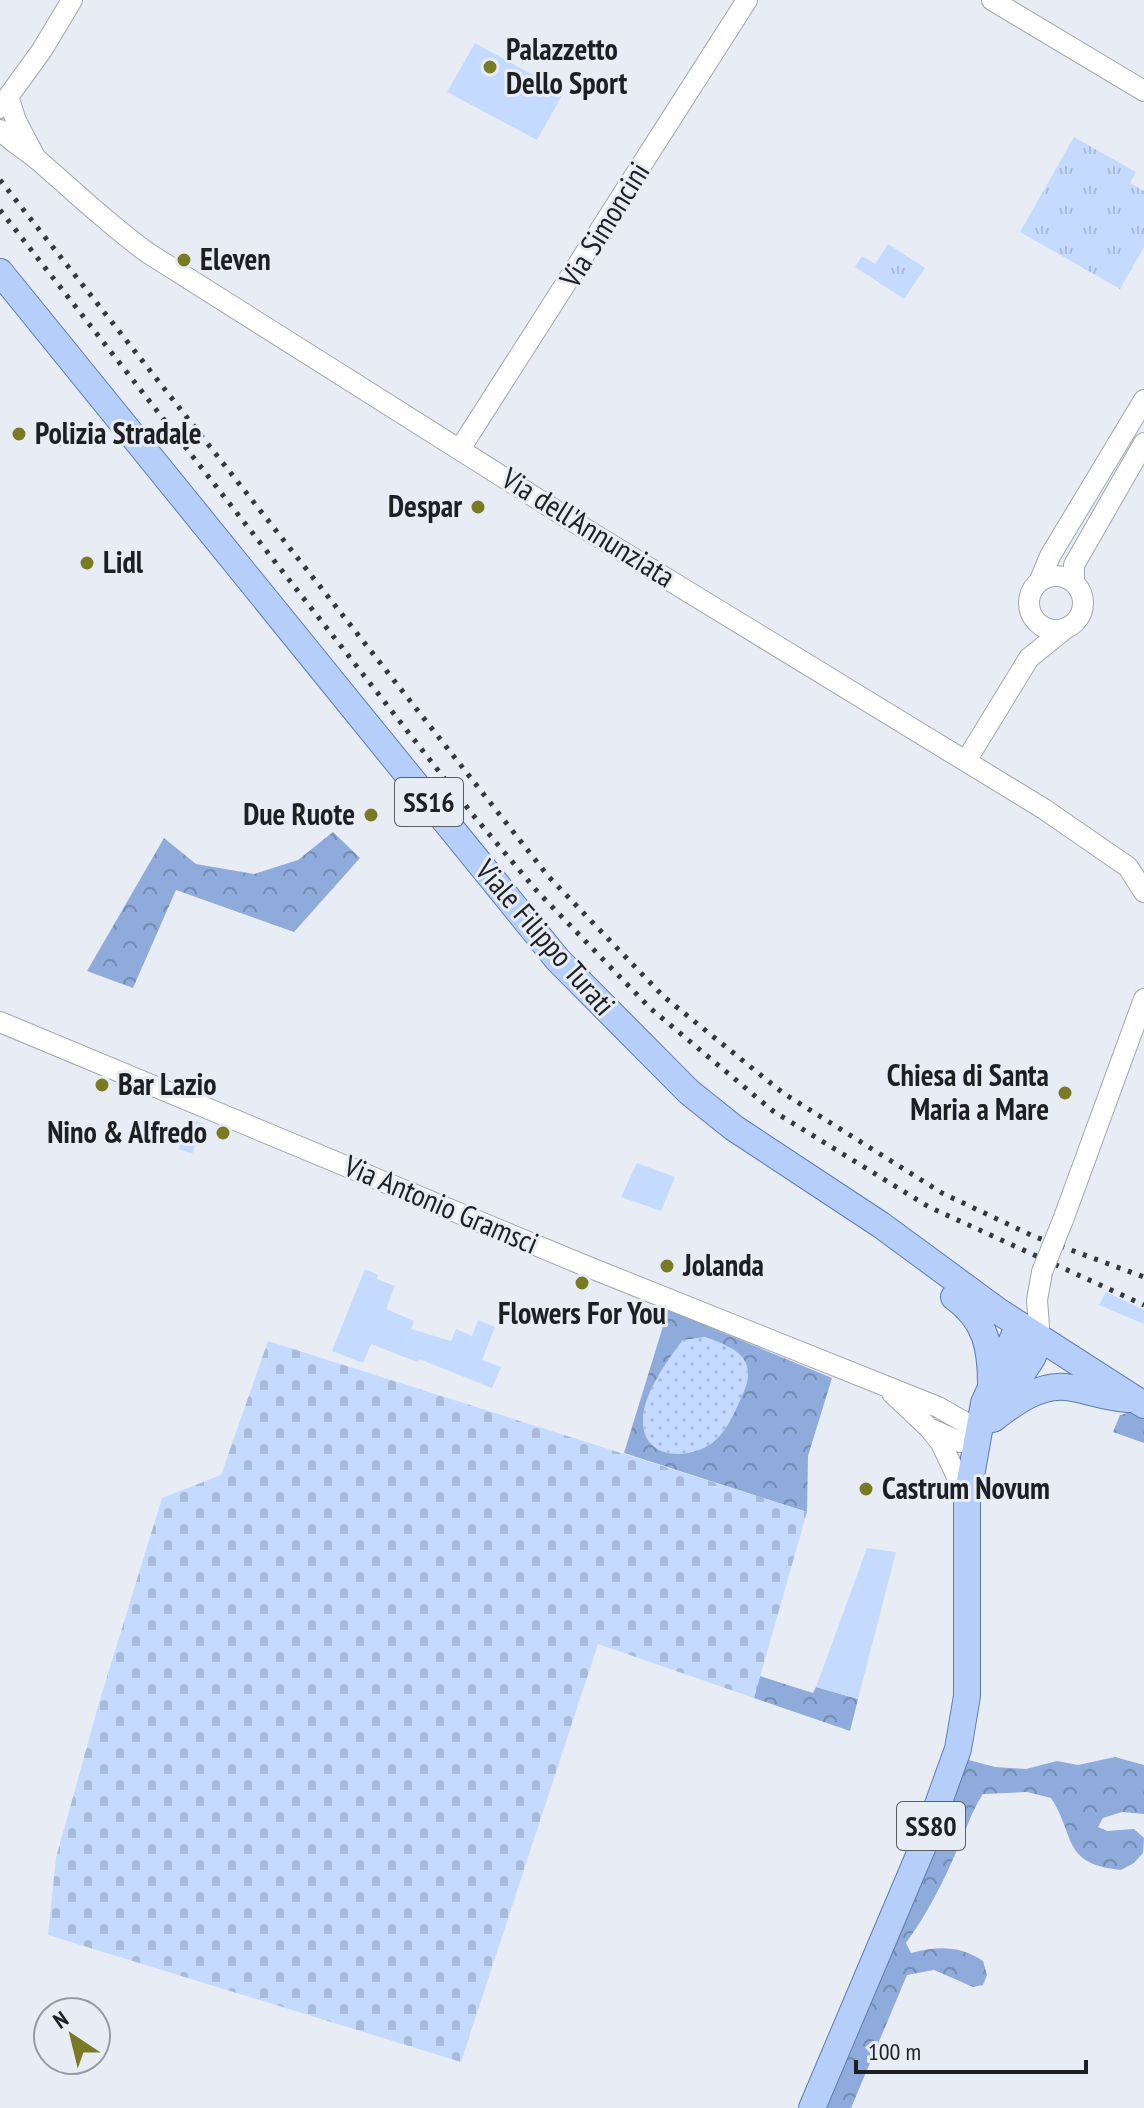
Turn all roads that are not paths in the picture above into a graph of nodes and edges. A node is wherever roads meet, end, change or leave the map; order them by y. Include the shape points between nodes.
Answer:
1 (72, 0) edge
2 (747, 0) edge
3 (992, 0) edge
4 (1017, 0) edge
5 (1144, 76) edge
6 (1144, 91) edge
7 (4, 103) edge
8 (0, 130) edge
9 (35, 157) junction
10 (0, 272) edge
11 (1144, 400) edge
12 (1144, 443) edge
13 (460, 449) junction
14 (1040, 580) junction
15 (1074, 582) junction
16 (1030, 613) junction
17 (1065, 629) junction
18 (1029, 658) junction
19 (966, 761) junction
20 (1144, 892) edge
21 (1144, 999) edge
22 (0, 1022) edge
23 (928, 1260) junction
24 (1030, 1332) junction
25 (991, 1384) junction
26 (883, 1385) junction
27 (1140, 1403) edge
28 (938, 1407) junction
29 (993, 1419) junction
30 (929, 1428) junction
31 (978, 1443) junction
32 (967, 1498) junction
33 (812, 2108) edge

1 - 7 street
2 - 13 street, Via Simoncini
3 - 6 street
4 - 5 street
7 - 9 street, Via dell'Annunziata
8 - 9 street, Via dell'Annunziata
9 - 13 street, Via dell'Annunziata via 148,253
10 - 23 main road, Viale Filippo Turati / SS16 via 558,960 689,1092
11 - 14 street
12 - 15 street via 1074,565
13 - 19 street, Via dell'Annunziata
14 - 15 street via 1058,575
14 - 16 street via 1030,595
15 - 17 street via 1083,607 1076,622
16 - 17 street via 1048,630
16 - 18 street
17 - 18 street
18 - 19 street
19 - 20 street, Via dell'Annunziata via 1128,867
21 - 24 street, bridge via 1042,1272
22 - 26 street, Via Antonio Gramsci
23 - 24 main road, Viale Filippo Turati / SS16
23 - 25 main road, SS80 via 939,1286 963,1303 984,1330
24 - 25 main road, SS80
24 - 27 main road, Viale Filippo Turati / SS16
24 - 29 main road, SS80 via 1032,1358
25 - 28 street via 970,1401
25 - 31 main road, SS80
26 - 28 street, Via Antonio Gramsci
26 - 30 street, Via Antonio Gramsci
27 - 29 main road, SS80 via 1053,1387 1012,1404
28 - 31 street, Via Antonio Gramsci via 966,1423
29 - 31 main road, SS80
30 - 31 street, Via Antonio Gramsci via 960,1442
30 - 32 street, Via Antonio Gramsci
31 - 32 main road, SS80
32 - 33 main road, SS80 via 967,1696 958,1749 923,1846

